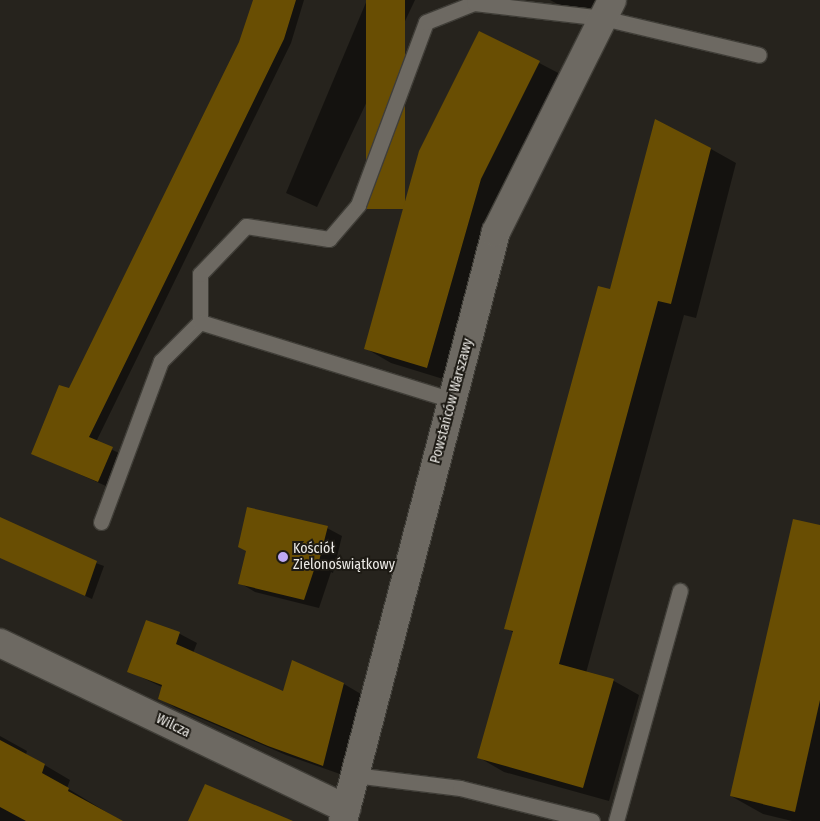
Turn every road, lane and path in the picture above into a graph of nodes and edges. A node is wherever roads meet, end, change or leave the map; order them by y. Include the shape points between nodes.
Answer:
1 (608, 9) edge
2 (759, 55) dead end
3 (200, 322) junction
4 (452, 400) junction
5 (101, 522) dead end
6 (680, 591) dead end
7 (0, 643) edge
8 (354, 775) junction
9 (344, 815) edge
10 (592, 821) edge
11 (616, 821) edge

1 - 2 lane
1 - 3 lane via 474,3 426,22 358,205 330,239 246,226 200,274
1 - 4 street, Powstańców Warszawy via 496,232
3 - 4 lane
3 - 5 lane via 161,361
4 - 8 street, Powstańców Warszawy
6 - 11 lane
7 - 9 street, Wilcza
8 - 9 street, Powstańców Warszawy
8 - 10 lane via 460,788

